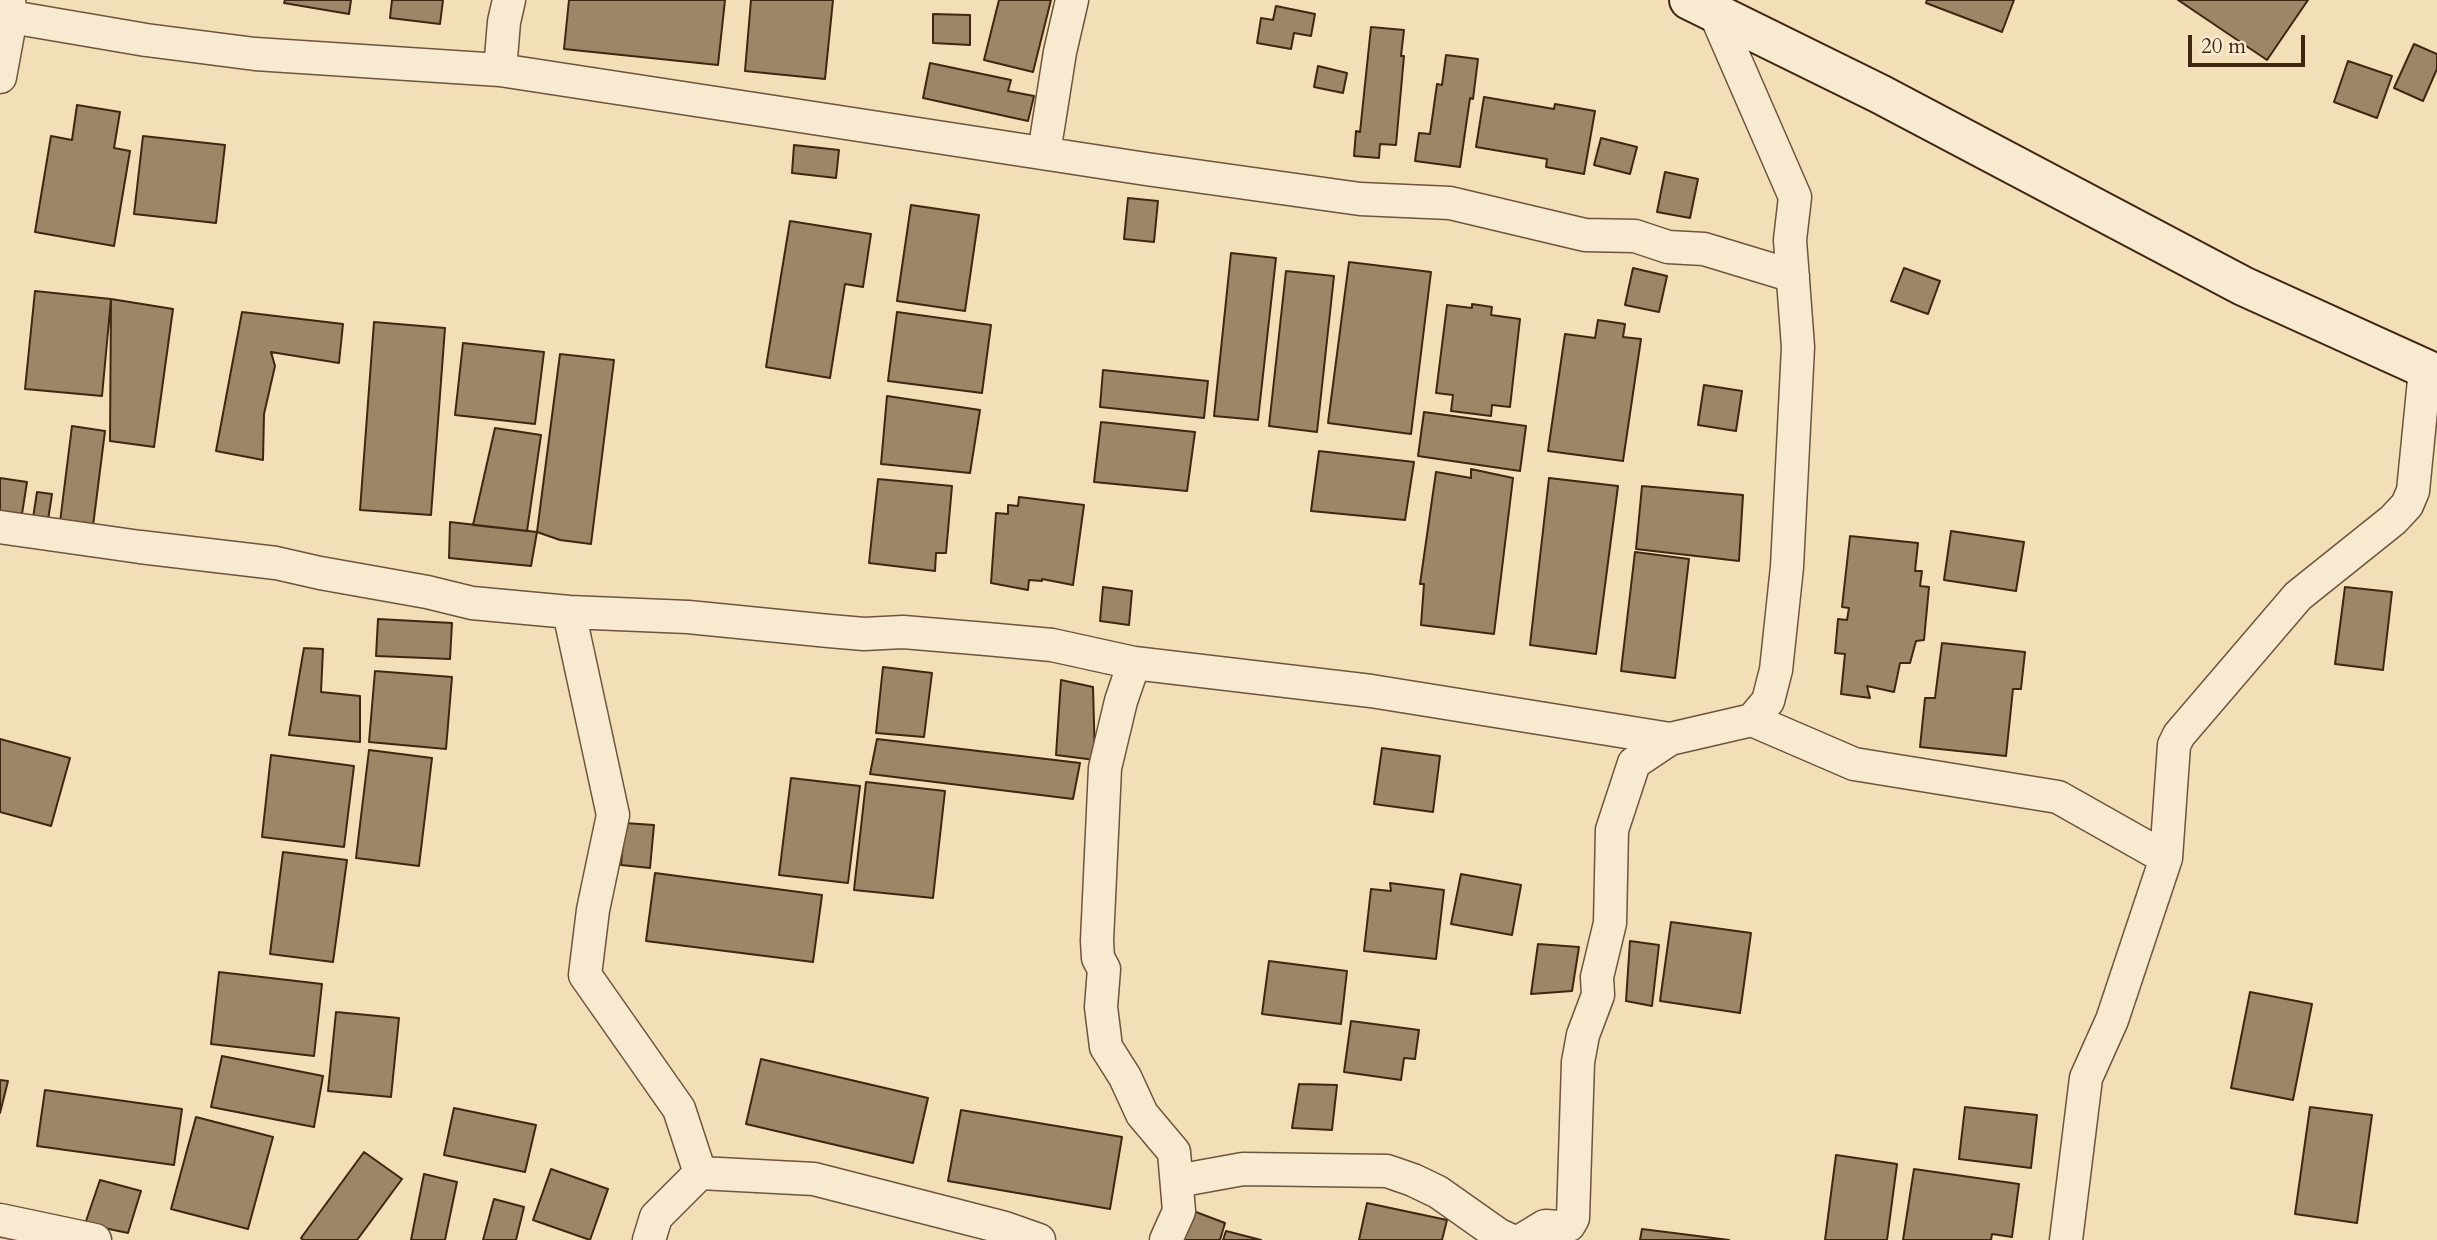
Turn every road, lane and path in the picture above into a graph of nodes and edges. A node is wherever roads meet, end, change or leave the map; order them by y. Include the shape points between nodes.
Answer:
1 (509, 0) edge
2 (1072, 0) edge
3 (1701, 6) edge
4 (10, 9) edge
5 (500, 70) junction
6 (0, 76) edge
7 (1044, 153) junction
8 (1794, 215) junction
9 (1744, 260) junction
10 (1793, 275) junction
11 (2431, 372) edge
12 (0, 527) edge
13 (569, 612) junction
14 (1134, 663) junction
15 (1752, 720) junction
16 (1670, 739) junction
17 (2166, 858) junction
18 (700, 1173) junction
19 (1177, 1181) junction
20 (0, 1220) edge
21 (95, 1240) edge
22 (649, 1240) edge
23 (1039, 1240) edge
24 (1166, 1240) edge
25 (1510, 1240) edge
26 (1522, 1240) edge
27 (2066, 1240) edge

1 - 5 street
2 - 7 street
3 - 8 street via 1795,197
3 - 11 main road via 1881,94 2243,286
4 - 5 street via 133,38 256,54
4 - 6 street
5 - 7 street
7 - 9 street via 1360,199 1450,203 1585,235 1635,236 1668,247 1704,249
8 - 9 street
8 - 10 street via 1790,240
9 - 10 street
10 - 15 street via 1798,347 1787,567 1776,670 1768,701
11 - 17 street via 2407,505 2298,596 2179,735 2174,745
12 - 13 street via 276,563 472,603
13 - 14 street via 986,639 1052,645
13 - 18 street via 613,814 585,975 679,1109
14 - 16 street via 1371,691
14 - 19 street via 1105,768 1102,797 1097,941 1104,969 1101,1007 1106,1047 1142,1114 1174,1152
15 - 16 street
15 - 17 street via 1854,764 2058,797
16 - 26 street via 1634,764 1612,830 1609,923 1597,977 1598,995 1578,1062 1573,1217 1569,1225 1545,1226
17 - 27 street via 2112,1020 2085,1078
18 - 22 street via 656,1217
18 - 23 street via 814,1180
19 - 24 street via 1180,1211
19 - 25 street via 1243,1169 1387,1171 1438,1192
20 - 21 street

